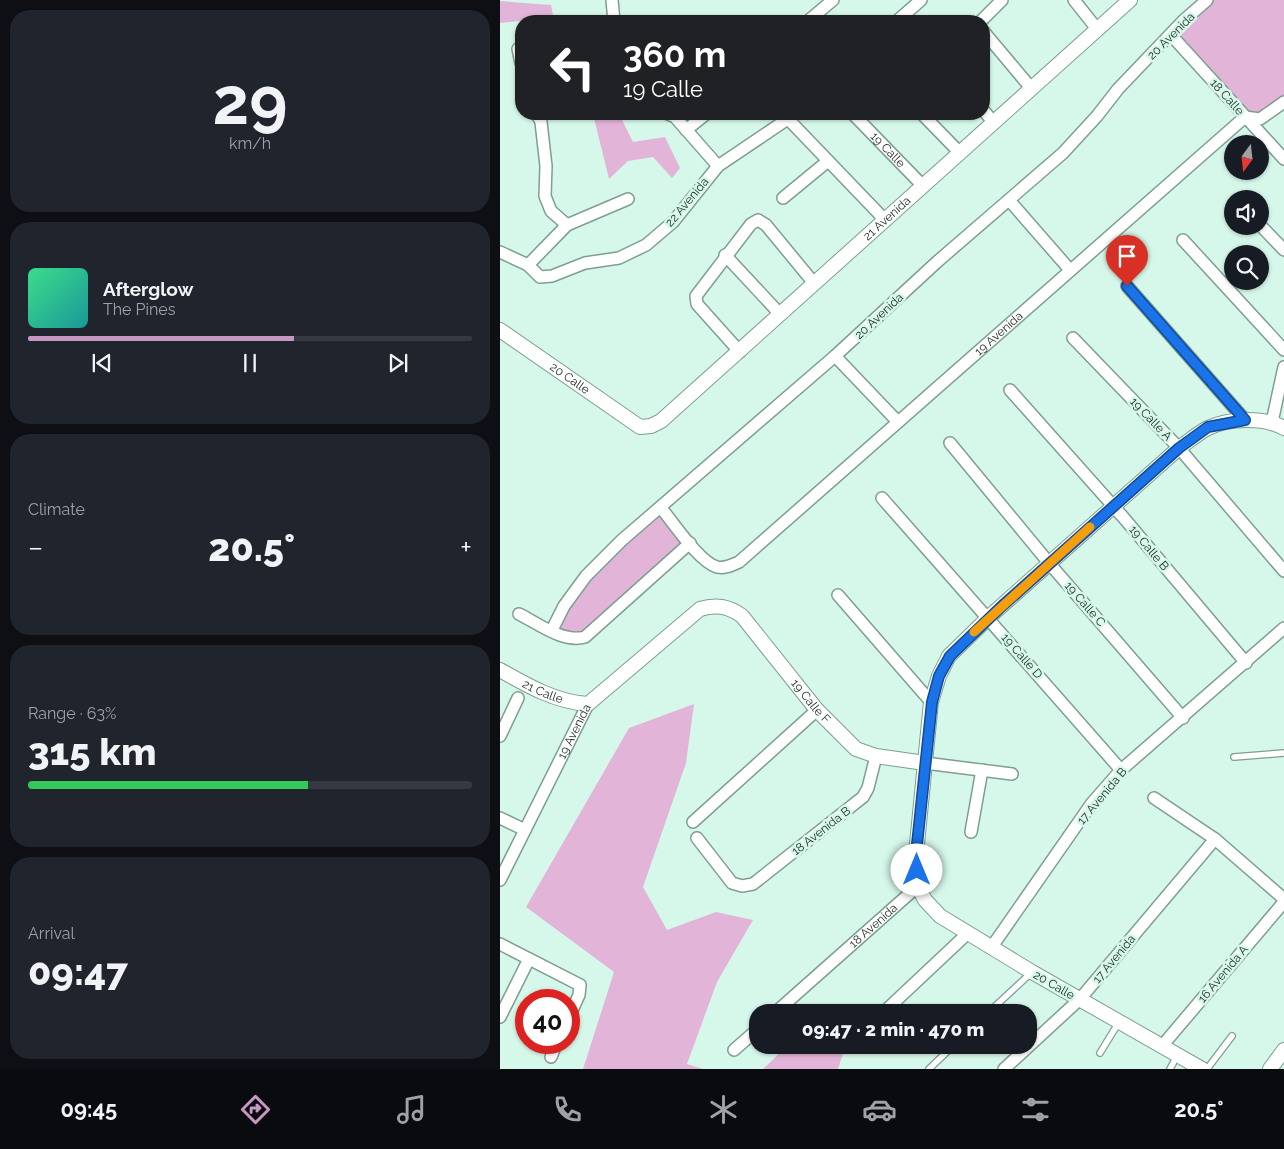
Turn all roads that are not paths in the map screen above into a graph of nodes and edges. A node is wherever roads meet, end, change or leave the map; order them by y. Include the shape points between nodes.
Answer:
1 (612, 0) edge
2 (921, 0) edge
3 (1002, 0) edge
4 (1074, 0) edge
5 (1130, 0) edge
6 (1207, 0) edge
7 (829, 1) edge
8 (613, 15) edge
9 (814, 15) edge
10 (904, 15) edge
11 (987, 15) edge
12 (1097, 29) junction
13 (1171, 35) junction
14 (990, 39) edge
15 (1032, 88) junction
16 (1284, 102) edge
17 (1245, 117) junction
18 (990, 118) edge
19 (540, 120) edge
20 (675, 120) edge
21 (698, 120) edge
22 (787, 120) edge
23 (794, 120) edge
24 (859, 120) edge
25 (928, 120) edge
26 (994, 123) junction
27 (686, 130) junction
28 (960, 153) junction
29 (1284, 159) edge
30 (828, 161) junction
31 (718, 166) junction
32 (923, 186) junction
33 (783, 198) dead end
34 (628, 199) dead end
35 (1009, 200) junction
36 (885, 220) junction
37 (567, 226) junction
38 (1269, 234) edge
39 (1183, 240) dead end
40 (1284, 250) edge
41 (500, 252) edge
42 (725, 255) junction
43 (528, 265) junction
44 (1070, 270) junction
45 (813, 282) junction
46 (1127, 286) dead end
47 (780, 314) junction
48 (500, 330) edge
49 (1073, 338) dead end
50 (1284, 350) edge
51 (740, 352) junction
52 (835, 356) junction
53 (1284, 367) edge
54 (1010, 390) dead end
55 (1245, 420) junction
56 (898, 422) junction
57 (1278, 425) edge
58 (640, 427) joint
59 (950, 443) dead end
60 (1179, 448) junction
61 (882, 498) dead end
62 (1114, 507) junction
63 (661, 508) junction
64 (690, 543) junction
65 (1049, 564) junction
66 (1284, 571) edge
67 (838, 595) dead end
68 (719, 605) joint
69 (519, 614) dead end
70 (989, 618) junction
71 (1284, 628) edge
72 (552, 630) junction
73 (1246, 663) junction
74 (500, 670) edge
75 (518, 698) dead end
76 (932, 702) junction
77 (588, 704) junction
78 (817, 710) junction
79 (1183, 718) junction
80 (500, 736) edge
81 (1284, 753) edge
82 (876, 756) junction
83 (1234, 757) dead end
84 (925, 763) junction
85 (982, 770) junction
86 (1121, 770) junction
87 (1012, 774) dead end
88 (1154, 798) dead end
89 (500, 818) edge
90 (692, 822) dead end
91 (525, 830) junction
92 (971, 832) dead end
93 (697, 838) dead end
94 (1215, 839) junction
95 (500, 880) edge
96 (918, 886) junction
97 (1284, 901) edge
98 (968, 933) junction
99 (500, 944) edge
100 (991, 948) junction
101 (529, 959) junction
102 (1032, 972) junction
103 (580, 989) edge
104 (1080, 1000) junction
105 (785, 1004) edge
106 (893, 1004) edge
107 (998, 1004) edge
108 (500, 1017) edge
109 (1119, 1022) junction
110 (1232, 1036) dead end
111 (749, 1037) edge
112 (1162, 1046) junction
113 (734, 1050) dead end
114 (1284, 1050) edge
115 (1100, 1053) dead end
116 (552, 1054) edge
117 (944, 1054) edge
118 (1178, 1055) junction
119 (551, 1057) dead end
120 (928, 1069) edge
121 (1004, 1069) edge
122 (1170, 1069) edge
123 (1202, 1069) edge
124 (1207, 1069) edge
125 (1270, 1069) edge

1 - 8 street
2 - 10 street
3 - 11 street
4 - 12 street
5 - 12 street, 21 Avenida
6 - 13 street, 20 Avenida
7 - 9 street
12 - 15 street, 21 Avenida
13 - 17 street, 18 Calle
13 - 35 street, 20 Avenida via 1118,89 1063,153
14 - 15 street
15 - 26 street, 21 Avenida
16 - 17 street via 1260,119
17 - 29 street, 18 Calle
17 - 44 street, 19 Avenida
18 - 26 street
19 - 37 street via 546,166 545,196 551,211
20 - 27 street
21 - 27 street
22 - 31 street, 22 Avenida
23 - 30 street
24 - 32 street, 19 Calle
25 - 28 street
26 - 28 street, 21 Avenida
27 - 31 street
28 - 32 street, 21 Avenida
30 - 33 street
30 - 36 street
31 - 43 street, 22 Avenida via 673,222 646,245 619,258 584,262 552,276 540,277
32 - 36 street, 21 Avenida
34 - 37 street
35 - 44 street
35 - 52 street, 20 Avenida
36 - 45 street, 21 Avenida
37 - 43 street
38 - 40 street
39 - 50 street
41 - 43 street
42 - 45 street via 758,220 766,225
42 - 47 street
42 - 51 street via 696,296 697,304
44 - 56 street, 19 Avenida
45 - 47 street, 21 Avenida
46 - 55 street
47 - 51 street, 21 Avenida
48 - 58 street, 20 Calle
49 - 60 street, 19 Calle A
51 - 58 street, 21 Avenida via 661,421
52 - 56 street
52 - 63 street, 20 Avenida
53 - 57 street
54 - 62 street, 19 Calle B
55 - 57 street
55 - 60 street via 1208,427
56 - 64 street, 19 Avenida via 739,562 722,568 714,566
59 - 65 street, 19 Calle C
60 - 62 street
60 - 66 street, 19 Calle A
61 - 70 street, 19 Calle D
62 - 65 street
62 - 73 street, 19 Calle B
63 - 64 street
63 - 72 street, 20 Avenida via 586,576 564,606
64 - 72 street via 585,637 567,639
65 - 70 street
65 - 79 street, 19 Calle C
67 - 76 street
68 - 77 street, 19 Avenida via 700,609
68 - 78 street, 19 Calle F via 742,616
69 - 72 street
70 - 76 street via 950,656 939,676
70 - 86 street, 19 Calle D
71 - 73 street, 17 Avenida B
73 - 79 street, 17 Avenida B
74 - 77 street, 21 Calle via 525,685 569,703
75 - 80 street
76 - 84 street
77 - 91 street, 19 Avenida
78 - 82 street, 19 Calle F via 856,749
78 - 90 street
79 - 86 street, 17 Avenida B
81 - 83 lane
82 - 84 street, 19 Calle F
82 - 93 street, 18 Avenida B via 863,797 753,884 742,886 732,883
84 - 85 street
84 - 96 street via 916,854
85 - 87 street
85 - 92 street
86 - 100 street, 17 Avenida B via 1092,803
88 - 94 street
89 - 91 street
91 - 95 street, 19 Avenida
94 - 97 street
94 - 104 street, 17 Avenida
96 - 98 street, 20 Calle via 925,900 940,916
96 - 105 street, 18 Avenida
97 - 112 street, 16 Avenida A
98 - 100 street, 20 Calle
98 - 106 street
99 - 101 street
100 - 102 street, 20 Calle
101 - 103 street via 580,985
101 - 108 street
102 - 104 street, 20 Calle
102 - 107 lane
104 - 109 street, 20 Calle
104 - 121 street, 17 Avenida
109 - 112 street, 20 Calle
109 - 115 lane
110 - 124 lane
111 - 113 street
112 - 118 street, 20 Calle
114 - 125 street
116 - 119 street
117 - 120 lane
118 - 122 lane
118 - 123 street, 20 Calle

